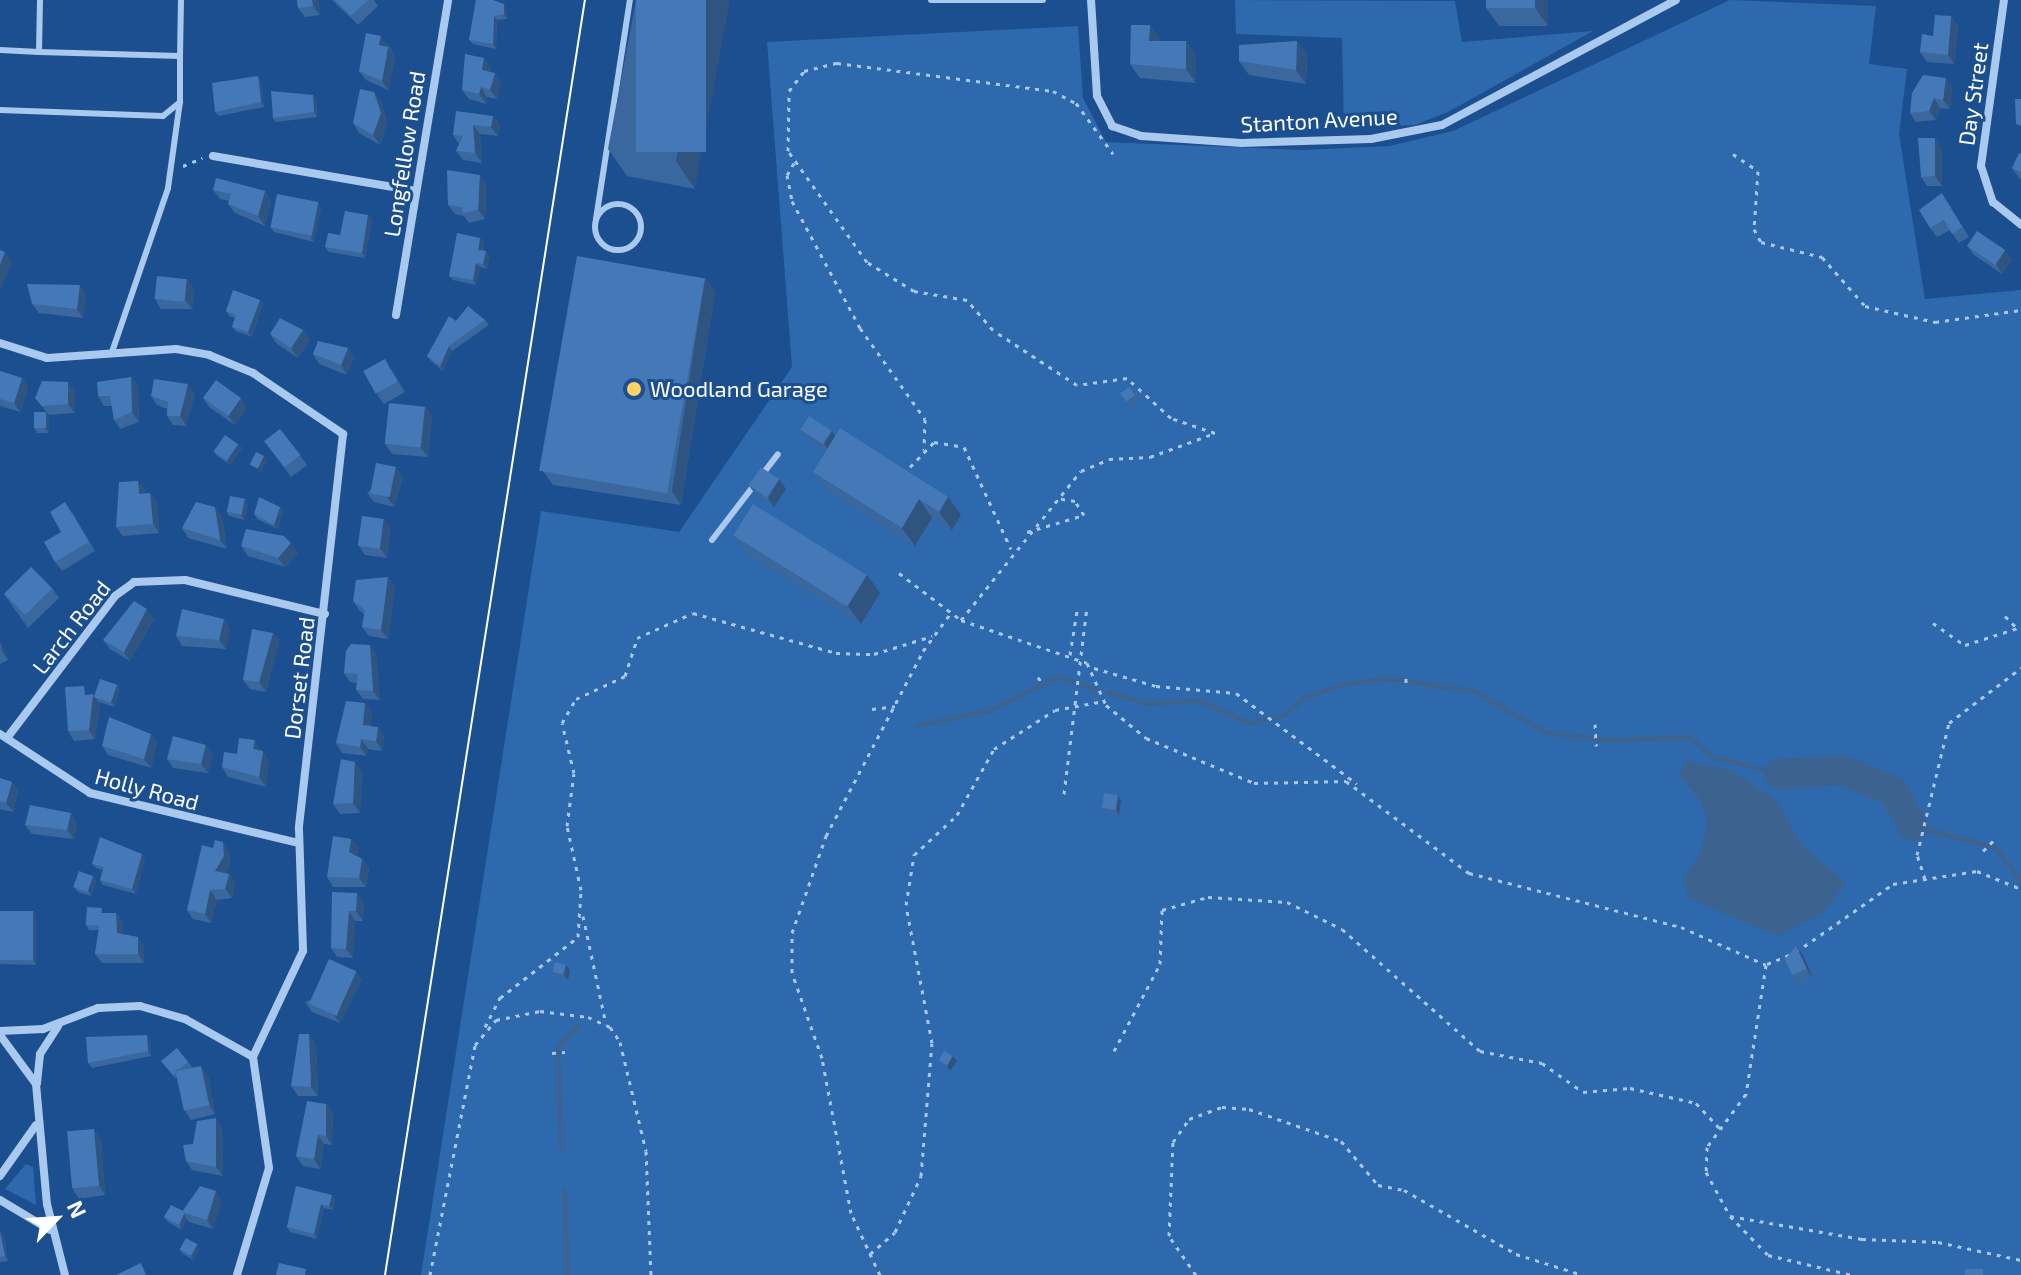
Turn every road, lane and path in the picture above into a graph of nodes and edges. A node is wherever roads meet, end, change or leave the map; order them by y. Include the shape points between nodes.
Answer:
1 (40, 0) edge
2 (181, 0) edge
3 (445, 0) edge
4 (630, 0) edge
5 (931, 0) edge
6 (1043, 0) edge
7 (1091, 0) edge
8 (1676, 0) edge
9 (2004, 0) edge
10 (0, 50) edge
11 (39, 52) junction
12 (180, 56) junction
13 (180, 102) junction
14 (0, 110) edge
15 (1113, 154) dead end
16 (1733, 154) dead end
17 (213, 156) joint
18 (794, 163) junction
19 (170, 175) junction
20 (416, 191) junction
21 (596, 219) junction
22 (2021, 225) edge
23 (619, 250) junction
24 (617, 264) edge
25 (2021, 310) edge
26 (396, 315) dead end
27 (0, 343) edge
28 (112, 352) junction
29 (924, 450) junction
30 (778, 454) dead end
31 (910, 467) dead end
32 (1055, 498) junction
33 (1027, 532) junction
34 (712, 540) dead end
35 (1011, 551) junction
36 (899, 573) dead end
37 (1087, 608) dead end
38 (1077, 611) dead end
39 (325, 614) junction
40 (950, 614) junction
41 (2005, 616) dead end
42 (961, 620) junction
43 (1933, 623) dead end
44 (2019, 628) edge
45 (932, 636) junction
46 (1069, 656) junction
47 (1093, 668) junction
48 (2021, 668) edge
49 (1038, 677) dead end
50 (1406, 678) dead end
51 (1043, 685) dead end
52 (1406, 687) dead end
53 (1104, 701) junction
54 (895, 706) junction
55 (872, 709) dead end
56 (1595, 724) dead end
57 (3, 736) edge
58 (1596, 746) dead end
59 (1359, 787) junction
60 (1064, 794) dead end
61 (1994, 840) dead end
62 (298, 843) junction
63 (1983, 851) dead end
64 (1925, 879) junction
65 (2021, 889) edge
66 (583, 916) junction
67 (1766, 965) junction
68 (61, 1024) junction
69 (606, 1025) junction
70 (485, 1027) junction
71 (0, 1033) edge
72 (1114, 1051) dead end
73 (565, 1052) dead end
74 (552, 1053) dead end
75 (253, 1057) junction
76 (37, 1092) junction
77 (38, 1113) junction
78 (1720, 1129) junction
79 (0, 1176) edge
80 (0, 1200) edge
81 (1730, 1216) junction
82 (52, 1232) junction
83 (869, 1254) junction
84 (2021, 1260) edge
85 (65, 1275) edge
86 (237, 1275) edge
87 (430, 1275) edge
88 (651, 1275) edge
89 (880, 1275) edge
90 (1196, 1275) edge
91 (1583, 1275) edge
92 (1852, 1275) edge

1 - 11 lane
2 - 12 lane
3 - 20 street, Longfellow Road
4 - 21 lane
5 - 6 lane
7 - 8 street, Stanton Avenue via 1097,96 1112,126 1141,136 1242,143 1385,138 1442,125
9 - 22 street, Day Street via 1981,166 1993,202
10 - 11 lane
11 - 12 lane
12 - 13 lane
13 - 14 lane via 163,116
13 - 19 lane
15 - 18 path via 1076,103 1053,91 837,63 804,71 789,91 786,141
16 - 25 path via 1758,171 1754,229 1761,242 1822,257 1865,306 1935,322
17 - 19 path
17 - 20 street
18 - 29 path via 787,175 792,201 860,328 925,419
18 - 32 path via 855,251 895,281 967,300 993,330 1077,385 1127,378 1171,418 1214,430 1203,440 1150,457 1094,463
19 - 28 lane
20 - 26 street, Longfellow Road
21 - 23 lane via 599,239
21 - 23 lane via 615,204 637,213 640,236
23 - 24 lane
27 - 28 street, Dorset Road via 47,358
28 - 39 street, Dorset Road via 184,350 219,358 343,434
29 - 31 path
29 - 35 path via 954,442 975,460
30 - 34 lane
32 - 33 path
32 - 33 path via 1075,501 1084,515
33 - 35 path
35 - 42 path
36 - 40 path
37 - 60 path, bridge
38 - 46 path
39 - 57 street, Larch Road via 185,580 134,582 115,596
39 - 62 street, Dorset Road
40 - 42 path
40 - 45 path
41 - 44 path
42 - 46 path
43 - 44 path via 1965,645
45 - 54 path
45 - 66 path via 919,634 874,654 836,653 693,613 637,638 625,676 576,699 562,723 574,773 567,826
46 - 47 path
47 - 53 path
47 - 59 path via 1166,688 1236,693 1268,712
48 - 64 path via 1949,723 1917,855
49 - 51 path
50 - 52 path
53 - 59 path via 1135,733 1254,783 1279,788 1328,778
53 - 83 path via 1055,710 994,749 957,815 914,855 906,905 932,1043 921,1176 895,1232
54 - 55 path
54 - 83 path via 811,871 791,946 794,982 822,1058 851,1213
56 - 58 path
57 - 62 street, Holly Road via 90,793
59 - 67 path via 1425,846 1469,873 1681,927
61 - 63 path
62 - 75 street, Dorset Road via 303,951
64 - 65 path via 1977,871
64 - 67 path via 1877,890 1814,942
66 - 69 path
66 - 70 path via 572,945 500,998
67 - 78 path via 1746,1094
68 - 71 street
68 - 75 street via 98,1008 152,1008
68 - 76 street via 40,1054
69 - 70 path via 540,1011
69 - 88 path via 620,1042 646,1151
70 - 87 path via 467,1068
71 - 76 street via 25,1061
72 - 78 path via 1160,964 1162,910 1208,897 1287,902 1352,937 1387,976 1480,1051 1542,1063 1583,1092 1630,1088 1696,1103
73 - 74 path
75 - 86 street via 269,1168
76 - 77 street
77 - 79 street via 29,1141
77 - 82 street
78 - 81 path via 1704,1160
80 - 82 street
81 - 84 path via 1862,1239 1938,1242
81 - 92 path via 1768,1255
82 - 85 street
83 - 89 path
90 - 91 path via 1169,1236 1173,1142 1189,1119 1222,1107 1249,1109 1341,1141 1378,1185 1404,1190 1516,1254

